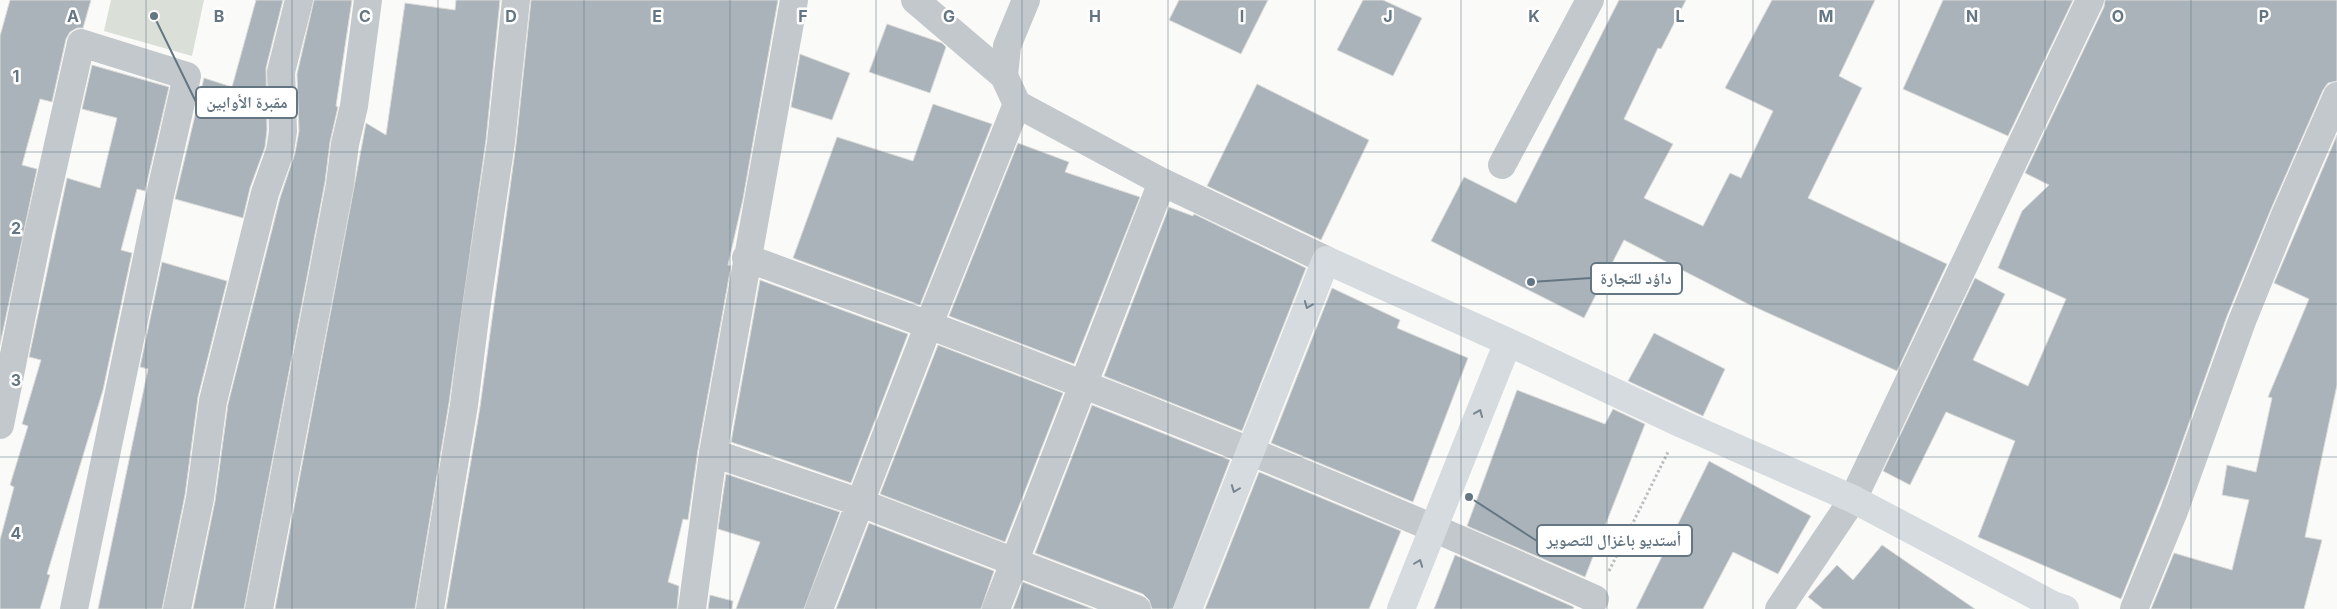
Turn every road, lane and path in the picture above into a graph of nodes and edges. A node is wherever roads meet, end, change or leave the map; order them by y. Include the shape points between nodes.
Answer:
1 (299, 0) edge
2 (368, 0) edge
3 (516, 0) edge
4 (794, 0) edge
5 (915, 0) edge
6 (1026, 0) edge
7 (1590, 0) edge
8 (2090, 0) edge
9 (1004, 76) junction
10 (2337, 96) edge
11 (1017, 104) junction
12 (1502, 165) dead end
13 (1162, 182) junction
14 (746, 258) junction
15 (1326, 260) junction
16 (929, 324) junction
17 (1508, 342) junction
18 (1082, 383) junction
19 (1682, 424) junction
20 (0, 425) edge
21 (1250, 450) junction
22 (713, 453) junction
23 (1853, 499) junction
24 (861, 503) junction
25 (1433, 526) junction
26 (1015, 561) junction
27 (1595, 599) joint
28 (74, 609) edge
29 (177, 609) edge
30 (259, 609) edge
31 (430, 609) edge
32 (692, 609) edge
33 (819, 609) edge
34 (996, 609) edge
35 (1137, 609) edge
36 (1188, 609) edge
37 (1401, 609) edge
38 (1779, 609) edge
39 (2065, 609) edge
40 (2134, 609) edge

1 - 29 street via 281,72 283,131 280,151 265,193 213,401 200,498
2 - 30 street via 354,106
3 - 31 street via 501,142 464,405
4 - 14 street
5 - 9 street
6 - 9 street via 1007,46
7 - 12 street
8 - 23 street
9 - 11 street
10 - 40 street via 2242,321 2174,511
11 - 13 street
11 - 16 street
13 - 15 street
13 - 18 street
14 - 16 street
14 - 22 street
15 - 17 main road
15 -> 21 main road
16 - 18 street
16 - 24 street
17 - 19 main road
25 -> 17 main road
18 - 21 street
18 - 26 street
19 - 23 main road
19 - 27 path
20 - 28 street via 81,43 187,76
21 - 25 street
21 -> 36 main road
22 - 24 street
22 - 32 street
23 - 38 street
23 - 39 main road
24 - 26 street
24 - 33 street
25 - 27 street
37 -> 25 main road
26 - 34 street
26 - 35 street

